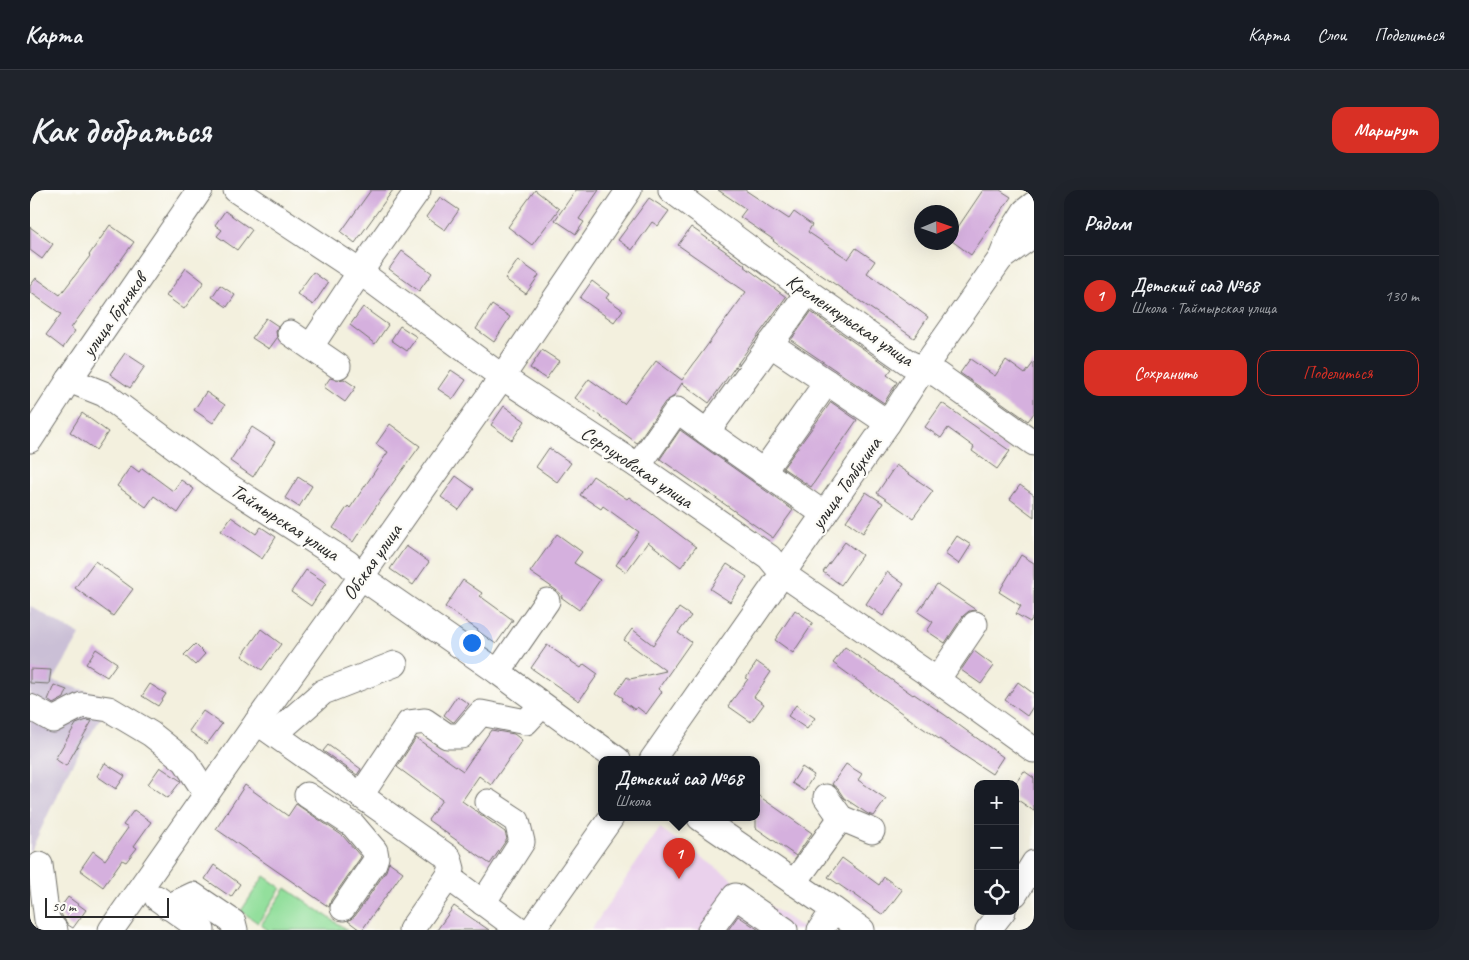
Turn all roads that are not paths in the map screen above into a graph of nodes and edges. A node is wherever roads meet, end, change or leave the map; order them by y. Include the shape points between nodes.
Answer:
1 (200, 190) edge
2 (236, 190) edge
3 (418, 190) edge
4 (629, 190) edge
5 (671, 190) edge
6 (1034, 204) edge
7 (1034, 230) edge
8 (1001, 258) junction
9 (360, 272) junction
10 (808, 292) junction
11 (770, 344) junction
12 (338, 366) dead end
13 (923, 369) junction
14 (502, 377) junction
15 (69, 380) junction
16 (827, 382) junction
17 (888, 423) junction
18 (707, 432) junction
19 (30, 440) edge
20 (1034, 443) edge
21 (638, 466) junction
22 (763, 472) junction
23 (824, 514) junction
24 (783, 574) junction
25 (361, 577) junction
26 (547, 601) dead end
27 (975, 624) dead end
28 (395, 664) dead end
29 (498, 672) junction
30 (937, 680) junction
31 (542, 705) junction
32 (30, 707) edge
33 (266, 728) junction
34 (1034, 750) edge
35 (612, 756) edge
36 (655, 756) edge
37 (206, 794) junction
38 (307, 795) dead end
39 (826, 797) dead end
40 (365, 798) junction
41 (488, 802) dead end
42 (841, 818) junction
43 (609, 821) edge
44 (704, 821) edge
45 (353, 825) junction
46 (872, 831) dead end
47 (1034, 863) edge
48 (40, 865) dead end
49 (448, 877) junction
50 (794, 883) junction
51 (140, 887) junction
52 (1019, 887) edge
53 (483, 903) junction
54 (168, 906) junction
55 (343, 908) dead end
56 (834, 910) junction
57 (1000, 915) edge
58 (55, 930) edge
59 (111, 930) edge
60 (202, 930) edge
61 (235, 930) edge
62 (411, 930) edge
63 (520, 930) edge
64 (532, 930) edge
65 (710, 930) edge
66 (785, 930) edge
67 (820, 930) edge
68 (862, 930) edge
69 (988, 930) edge

1 - 15 street, улица Горняков
2 - 9 street, Серпуховская улица
3 - 9 street
4 - 14 street, Обская улица
5 - 10 street, Кременкульская улица
6 - 8 street, улица Толбухина via 1025,211 1011,233
7 - 8 street via 1029,238
8 - 13 street, улица Толбухина
9 - 12 street via 301,339
9 - 14 street, Серпуховская улица
10 - 11 street
10 - 13 street, Кременкульская улица via 908,363
11 - 16 street
11 - 18 street
13 - 17 street, улица Толбухина
13 - 20 street, Кременкульская улица via 938,375
14 - 21 street, Серпуховская улица
14 - 25 street, Обская улица
15 - 19 street, улица Горняков
15 - 25 street, Таймырская улица via 104,394 221,481 348,563
16 - 17 street
16 - 22 street
17 - 23 street, улица Толбухина
18 - 21 street via 677,410
18 - 22 street
21 - 24 street, Серпуховская улица via 769,557
22 - 23 street
23 - 24 street, улица Толбухина
24 - 30 street, Серпуховская улица
24 - 36 street, улица Толбухина
25 - 29 street, Таймырская улица
25 - 33 street, Обская улица
26 - 29 street
27 - 30 street
28 - 33 street via 322,692
29 - 31 street, Таймырская улица
30 - 34 street, Серпуховская улица
31 - 35 street, Таймырская улица
31 - 40 street via 526,722 481,713 461,736 447,736 425,721 409,723
32 - 37 street via 53,720 82,705 109,709 151,734 185,761
33 - 37 street, Обская улица
33 - 40 street
37 - 51 street, Обская улица
38 - 45 street
39 - 42 street
40 - 45 street
40 - 49 street via 449,858 452,870
41 - 53 street via 517,822 522,842
42 - 46 street
42 - 50 street
43 - 64 street
44 - 50 street
45 - 55 street via 375,851 376,857
47 - 52 street
48 - 58 street via 47,920
49 - 53 street
49 - 62 street
50 - 56 street
51 - 54 street
51 - 59 street, Обская улица
53 - 63 street
54 - 60 street
54 - 61 street via 193,895 234,922
56 - 67 street
56 - 68 street
57 - 69 street
65 - 66 street via 735,896

